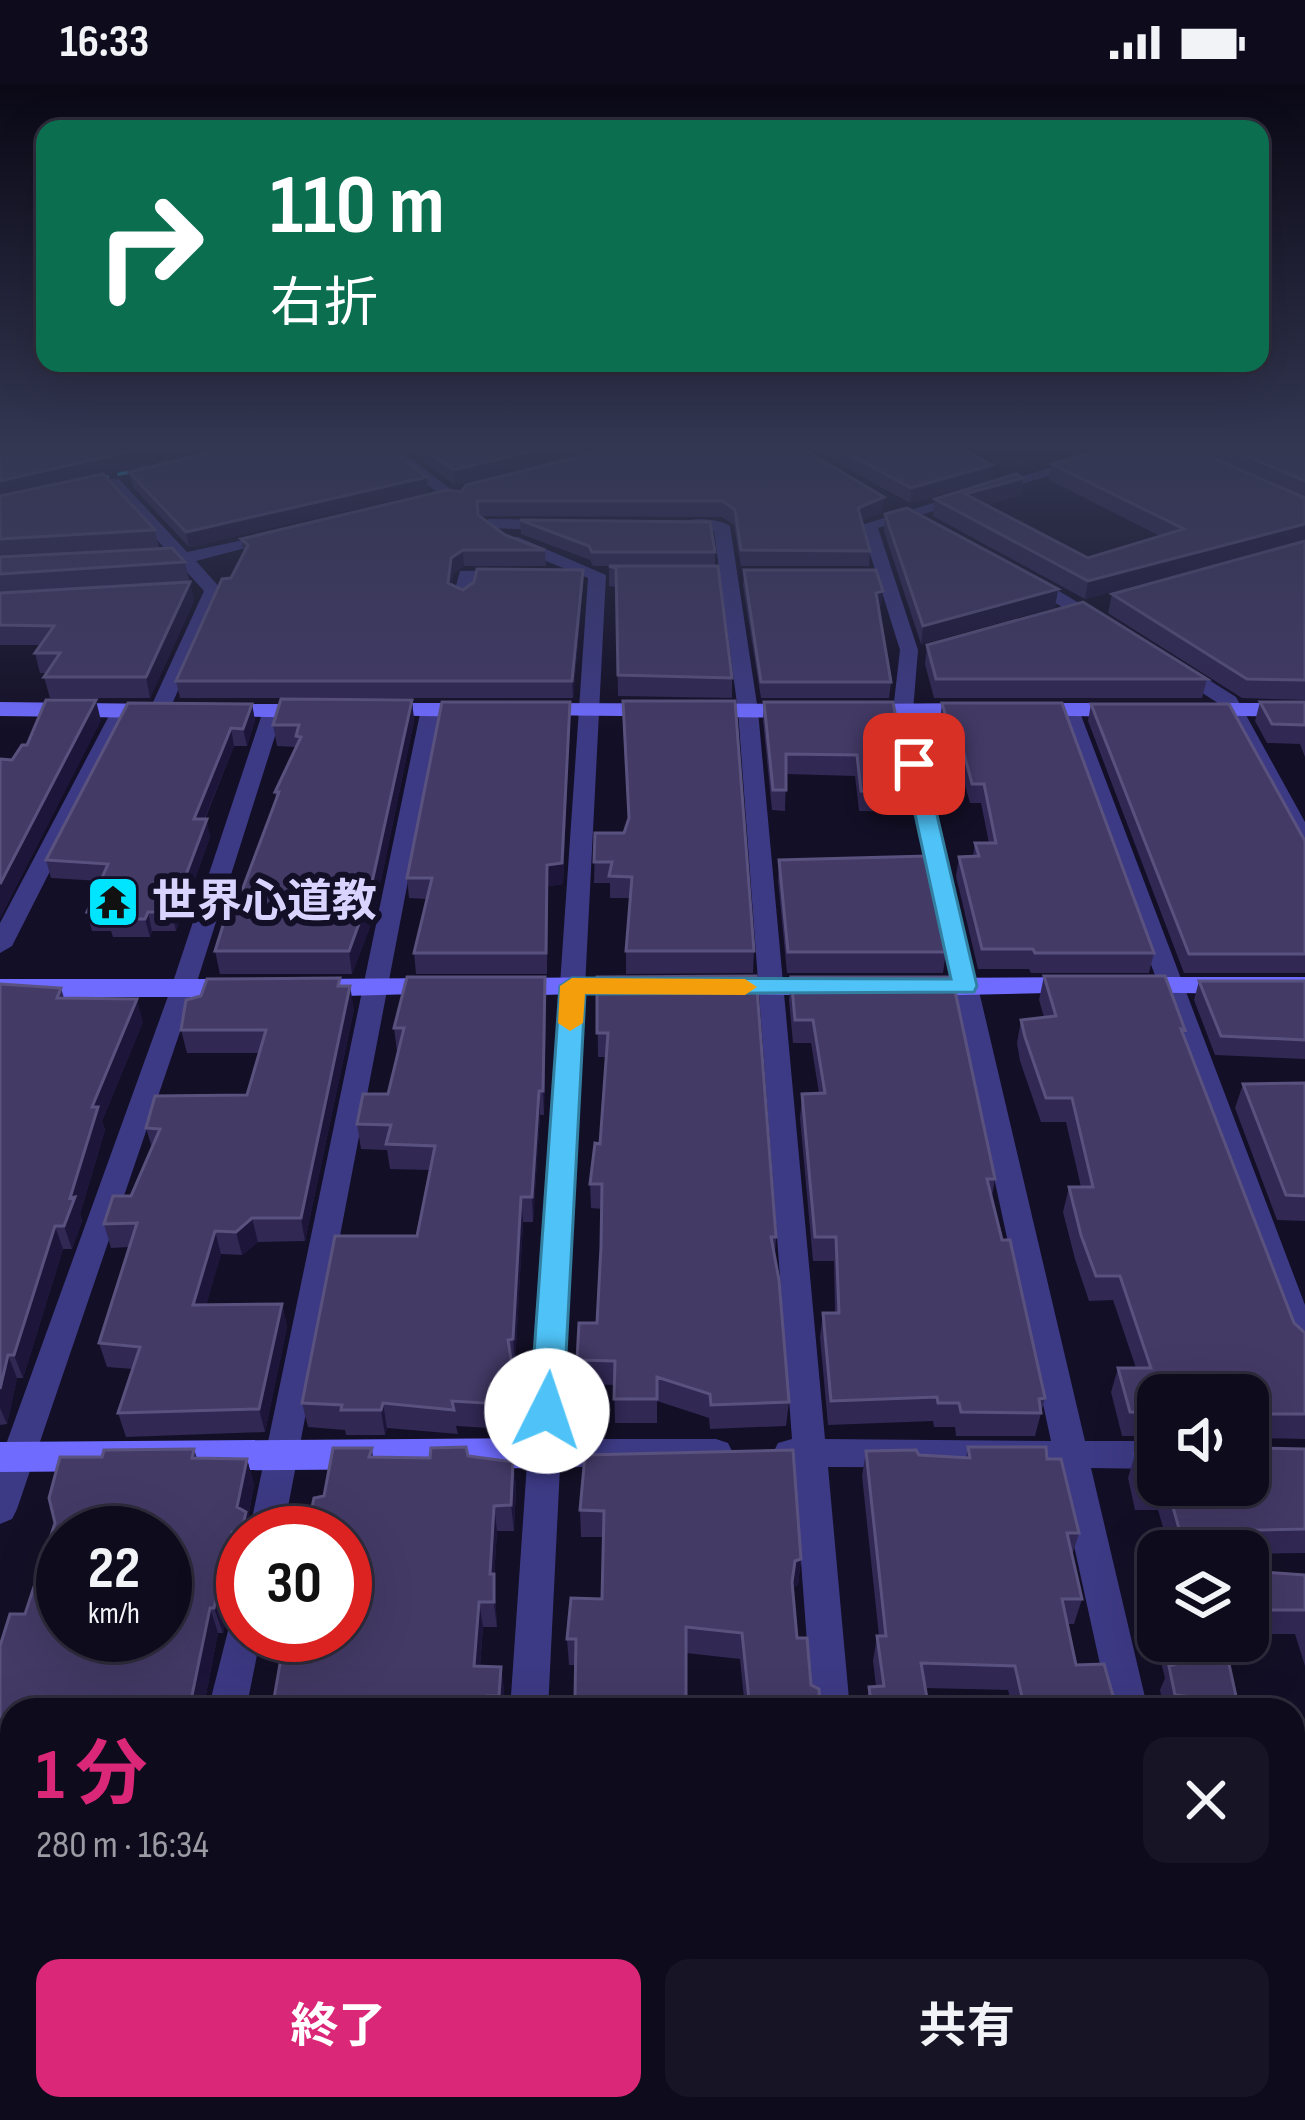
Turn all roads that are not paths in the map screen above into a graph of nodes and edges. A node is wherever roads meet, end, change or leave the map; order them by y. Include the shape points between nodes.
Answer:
1 (170, 543) edge
2 (249, 543) edge
3 (515, 543) edge
4 (725, 543) edge
5 (871, 543) edge
6 (183, 557) junction
7 (122, 561) edge
8 (1016, 574) edge
9 (608, 575) junction
10 (212, 590) junction
11 (189, 592) edge
12 (462, 597) edge
13 (1113, 602) edge
14 (1083, 610) junction
15 (1057, 617) edge
16 (1113, 629) edge
17 (1152, 653) edge
18 (0, 709) edge
19 (122, 710) junction
20 (159, 710) junction
21 (430, 710) junction
22 (589, 710) junction
23 (1070, 710) junction
24 (1235, 710) junction
25 (1305, 710) edge
26 (274, 711) junction
27 (748, 711) junction
28 (903, 711) junction
29 (1305, 842) edge
30 (0, 946) edge
31 (572, 986) junction
32 (965, 986) junction
33 (1172, 986) junction
34 (1305, 986) edge
35 (771, 987) junction
36 (0, 988) edge
37 (183, 988) junction
38 (375, 988) junction
39 (1305, 1346) edge
40 (284, 1453) junction
41 (544, 1453) junction
42 (808, 1453) junction
43 (1070, 1455) junction
44 (1137, 1455) edge
45 (9, 1457) edge
46 (272, 1506) edge
47 (0, 1509) edge
48 (238, 1662) edge
49 (229, 1698) edge
50 (530, 1698) edge
51 (830, 1698) edge
52 (1126, 1698) edge

1 - 6 street
2 - 6 street
3 - 9 street
4 - 27 street
5 - 28 street via 876,576 918,655
6 - 7 street
6 - 10 street
8 - 14 street
9 - 12 street via 466,575
9 - 22 street
10 - 11 street
10 - 20 street
13 - 14 street
14 - 15 street
14 - 16 street
17 - 24 street
18 - 19 street
19 - 20 street
19 - 30 street
20 - 26 street
21 - 22 street
21 - 26 street
21 - 38 street
22 - 27 street
22 - 31 street
23 - 24 street
23 - 28 street
23 - 33 street
24 - 25 street
24 - 29 street
26 - 37 street
27 - 28 street
27 - 35 street
28 - 32 street
31 - 35 street
31 - 38 street
31 - 41 street
32 - 33 street
32 - 35 street
32 - 43 street
33 - 34 street
33 - 39 street
35 - 42 street
36 - 37 street
37 - 38 street
37 - 45 street
38 - 40 street
40 - 41 street
40 - 45 street
40 - 46 street
41 - 42 street
41 - 50 street
42 - 43 street
42 - 51 street
43 - 44 street
43 - 52 street
45 - 47 street
48 - 49 street

